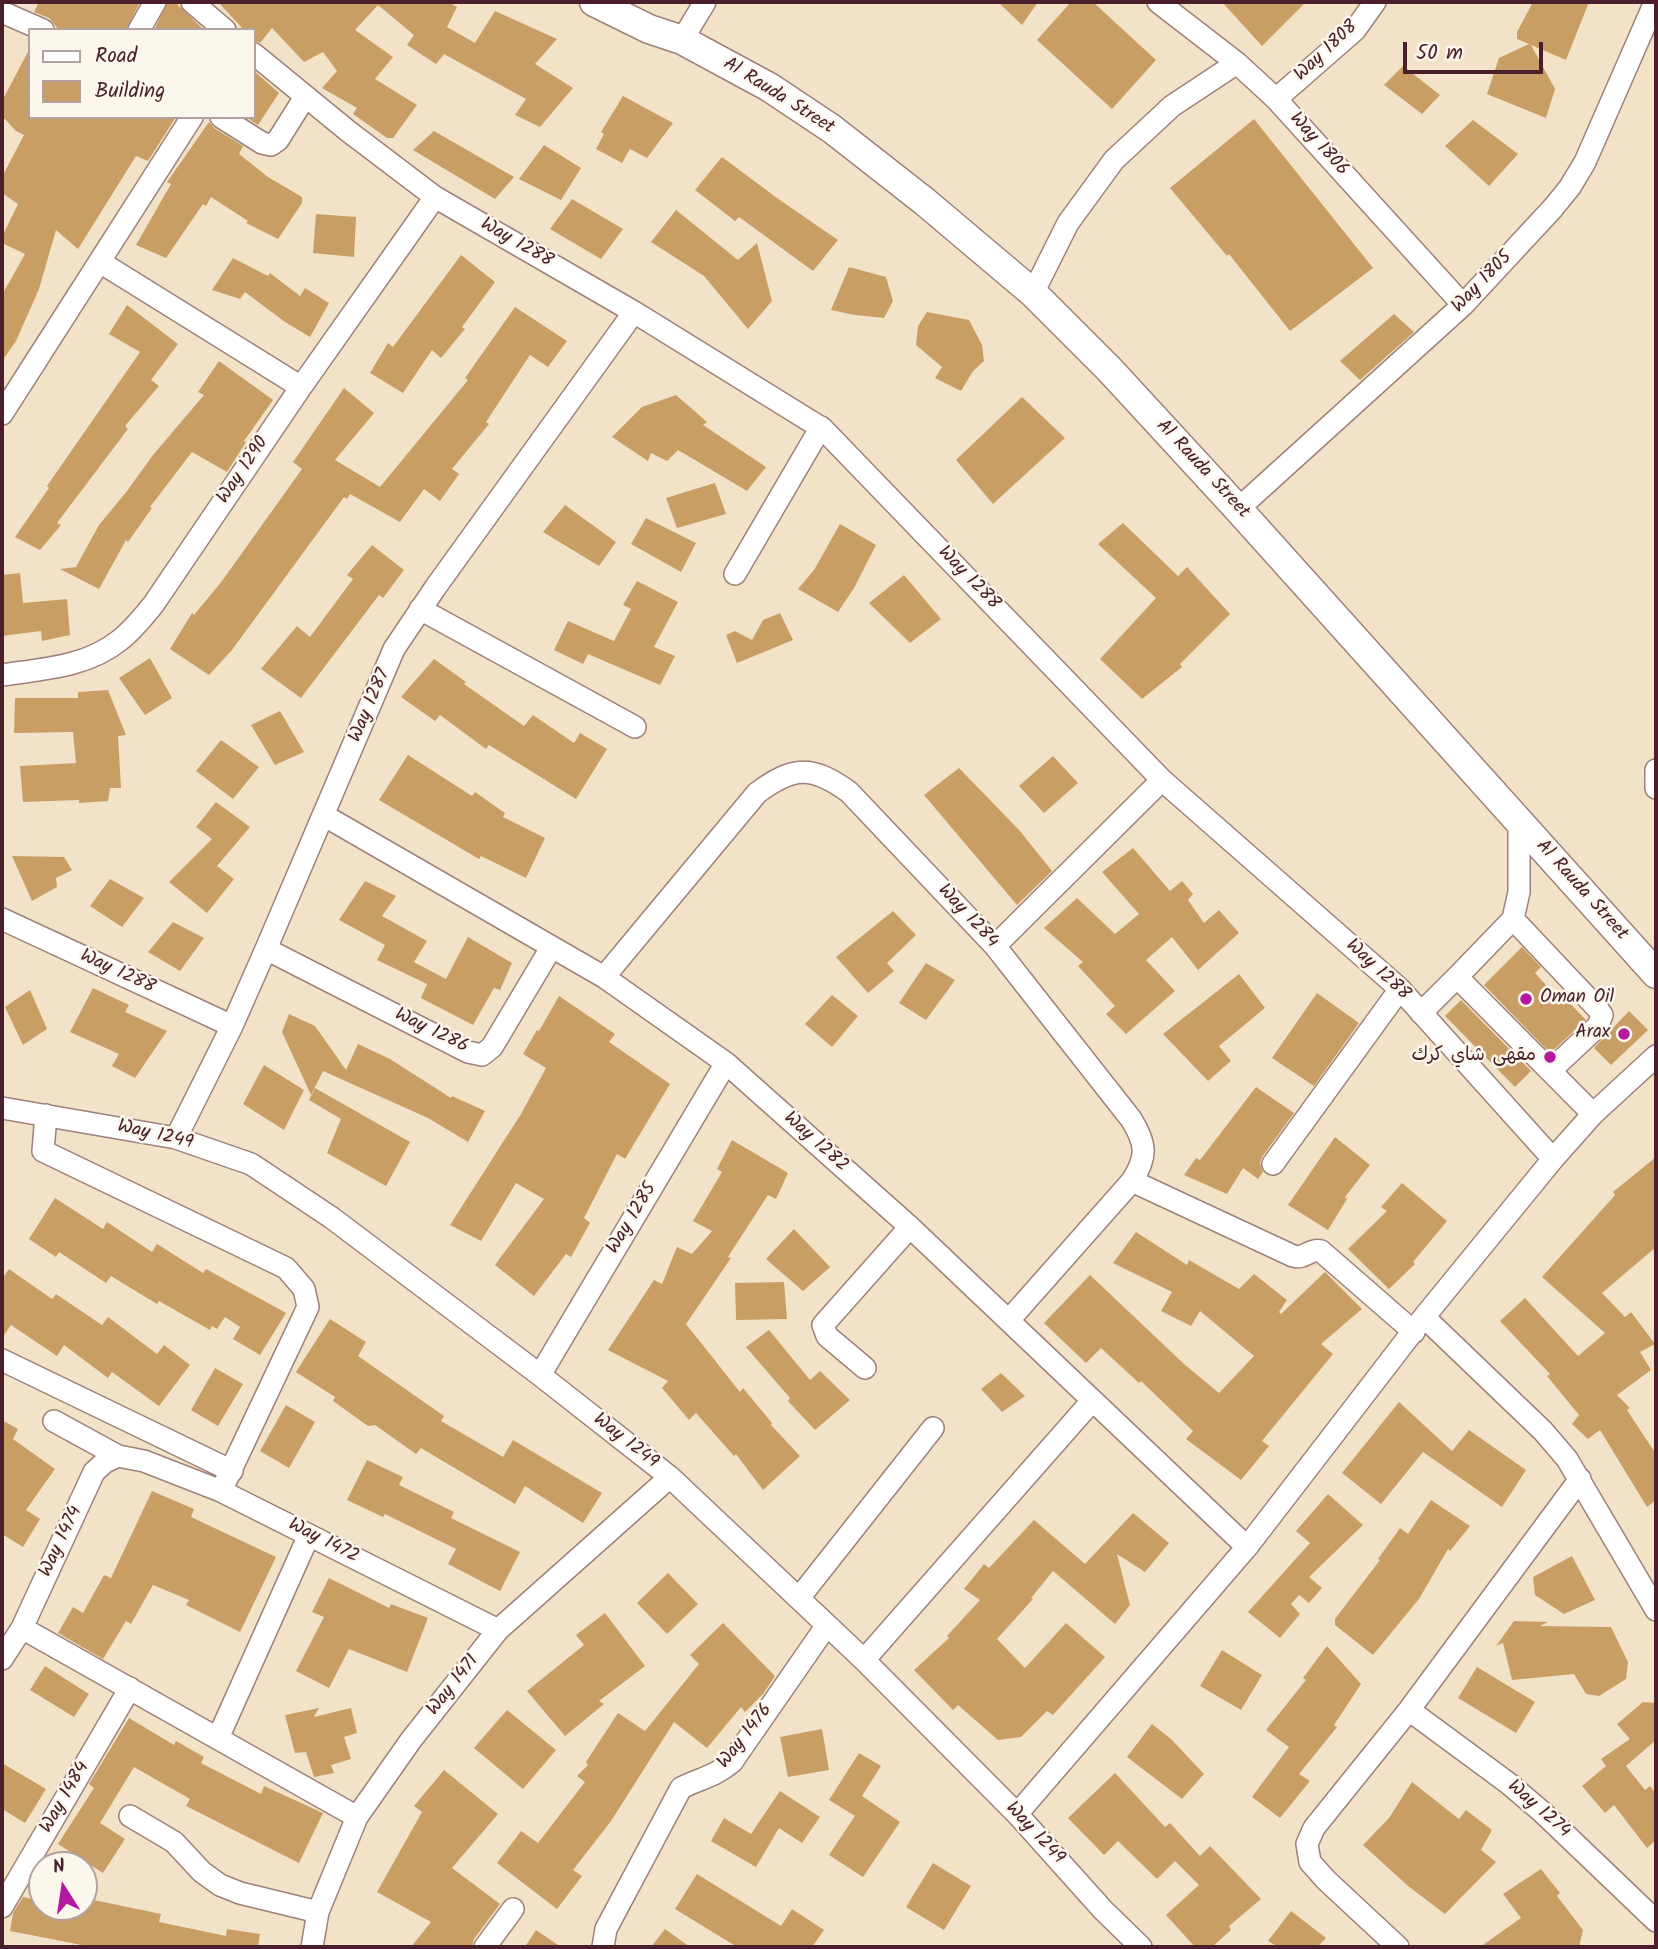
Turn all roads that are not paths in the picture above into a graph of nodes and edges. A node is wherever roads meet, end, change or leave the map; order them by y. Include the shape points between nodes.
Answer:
1 (155, 2) edge
2 (192, 2) edge
3 (594, 2) edge
4 (627, 2) edge
5 (705, 2) edge
6 (1158, 2) edge
7 (1375, 2) edge
8 (1655, 2) edge
9 (2, 12) edge
10 (38, 28) edge
11 (140, 28) edge
12 (224, 28) edge
13 (682, 40) junction
14 (256, 56) edge
15 (1237, 63) junction
16 (305, 97) junction
17 (1276, 99) junction
18 (191, 119) edge
19 (224, 119) edge
20 (435, 197) junction
21 (100, 262) junction
22 (1033, 293) junction
23 (1464, 305) junction
24 (634, 312) junction
25 (301, 387) junction
26 (2, 414) edge
27 (821, 427) junction
28 (1238, 509) junction
29 (735, 574) dead end
30 (420, 609) junction
31 (2, 675) edge
32 (635, 727) dead end
33 (1656, 770) edge
34 (1162, 780) junction
35 (1656, 788) edge
36 (325, 816) junction
37 (1519, 822) junction
38 (2, 919) edge
39 (1513, 919) junction
40 (995, 946) junction
41 (551, 948) junction
42 (266, 949) junction
43 (1656, 974) edge
44 (604, 977) junction
45 (1457, 977) junction
46 (1400, 989) junction
47 (1421, 1013) junction
48 (232, 1026) junction
49 (1656, 1056) edge
50 (726, 1063) junction
51 (1550, 1071) junction
52 (2, 1108) edge
53 (1593, 1114) junction
54 (46, 1115) junction
55 (176, 1138) junction
56 (1553, 1159) junction
57 (1273, 1164) dead end
58 (1132, 1181) junction
59 (910, 1227) junction
60 (1009, 1320) junction
61 (1419, 1325) junction
62 (2, 1360) edge
63 (864, 1368) dead end
64 (540, 1375) junction
65 (1092, 1401) junction
66 (54, 1420) dead end
67 (933, 1428) dead end
68 (118, 1456) junction
69 (232, 1471) junction
70 (670, 1477) junction
71 (1580, 1479) junction
72 (221, 1492) junction
73 (309, 1535) junction
74 (1247, 1547) junction
75 (799, 1598) junction
76 (1656, 1611) edge
77 (827, 1625) junction
78 (22, 1628) junction
79 (498, 1630) junction
80 (2, 1659) edge
81 (864, 1660) junction
82 (130, 1688) junction
83 (1409, 1710) junction
84 (218, 1738) junction
85 (1017, 1814) junction
86 (130, 1816) dead end
87 (357, 1817) junction
88 (2, 1907) edge
89 (513, 1909) dead end
90 (318, 1912) junction
91 (1656, 1921) edge
92 (312, 1947) edge
93 (485, 1947) edge
94 (603, 1947) edge
95 (1141, 1947) edge
96 (1398, 1947) edge

1 - 11 street
2 - 12 street
3 - 13 main road, Al Rauda Street
4 - 13 main road, Al Rauda Street
5 - 13 street
6 - 15 street, Way 1806
7 - 17 street, Way 1808 via 1354,30
8 - 23 street, Way 1805 via 1570,187
9 - 10 street
13 - 22 main road, Al Rauda Street via 769,87 832,129
14 - 16 street, Way 1288
15 - 17 street, Way 1806
15 - 22 street via 1171,106 1114,160 1068,223
16 - 19 street via 271,145
16 - 20 street, Way 1288
17 - 23 street, Way 1806
18 - 21 street
20 - 24 street, Way 1288
20 - 25 street, Way 1290
21 - 25 street
21 - 26 street
22 - 28 main road, Al Rauda Street
23 - 28 street, Way 1805
24 - 27 street, Way 1288
24 - 30 street, Way 1287
25 - 31 street, Way 1290 via 153,605 119,641 79,661
27 - 29 street
27 - 34 street, Way 1288
28 - 37 main road, Al Rauda Street
30 - 32 street
30 - 36 street, Way 1287 via 394,649
33 - 35 street
34 - 40 street
34 - 46 street, Way 1288
36 - 41 street, Way 1282
36 - 42 street, Way 1287
37 - 39 street via 1519,891
37 - 43 main road, Al Rauda Street
38 - 48 street, Way 1288
39 - 45 street
39 - 51 street via 1602,1015 1598,1026
40 - 44 street, Way 1284 via 849,792 830,778 806,771 779,777 757,793
40 - 58 street, Way 1284 via 1141,1135 1144,1154
41 - 42 street, Way 1286 via 492,1047 482,1055
41 - 44 street, Way 1282
42 - 48 street, Way 1287
44 - 50 street, Way 1282
45 - 47 street
45 - 51 street
46 - 47 street, Way 1288
46 - 57 street
47 - 56 street, Way 1288
48 - 55 street, Way 1287
49 - 53 street
50 - 59 street, Way 1282
50 - 64 street, Way 1285
51 - 53 street
52 - 54 street, Way 1249
53 - 56 street
54 - 55 street, Way 1249
54 - 69 street via 43,1151 286,1268 304,1289 308,1307
55 - 64 street, Way 1249 via 251,1164 332,1218
56 - 61 street
58 - 60 street, Way 1284
58 - 61 street via 1293,1256 1321,1251
59 - 60 street, Way 1282
59 - 63 street via 823,1325 827,1336
60 - 65 street, Way 1282
61 - 71 street via 1543,1432
61 - 74 street
62 - 69 street
64 - 70 street, Way 1249
65 - 74 street, Way 1282
65 - 81 street
66 - 68 street
67 - 75 street
68 - 72 street, Way 1472 via 144,1461
68 - 78 street, Way 1474 via 94,1472
69 - 72 street
70 - 75 street, Way 1249
70 - 79 street, Way 1471
71 - 76 street
71 - 83 street
72 - 73 street, Way 1472
73 - 79 street, Way 1472
73 - 84 street
74 - 85 street
75 - 77 street, Way 1249
77 - 81 street, Way 1249
77 - 94 street, Way 1476 via 732,1762 716,1775 681,1788 606,1929
78 - 80 street, Way 1474
78 - 82 street
79 - 87 street, Way 1471
81 - 85 street, Way 1249
82 - 84 street
82 - 88 street, Way 1484
83 - 91 street, Way 1274 via 1541,1811
83 - 96 street via 1314,1828 1307,1844 1310,1862
84 - 87 street
85 - 95 street, Way 1249
86 - 90 street via 174,1842 220,1885
87 - 90 street, Way 1471
89 - 93 street
90 - 92 street, Way 1471

